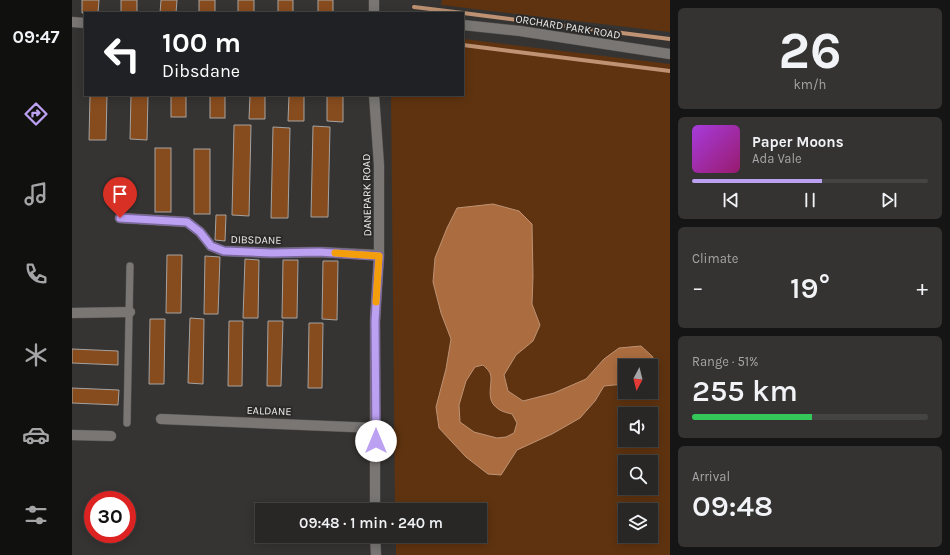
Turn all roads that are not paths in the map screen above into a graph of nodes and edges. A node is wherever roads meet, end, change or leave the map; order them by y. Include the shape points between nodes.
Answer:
1 (374, 0) edge
2 (374, 12) edge
3 (72, 22) edge
4 (84, 22) edge
5 (464, 25) edge
6 (670, 54) edge
7 (374, 96) edge
8 (120, 218) dead end
9 (379, 256) junction
10 (130, 266) dead end
11 (130, 312) junction
12 (72, 313) edge
13 (161, 419) dead end
14 (127, 423) dead end
15 (376, 428) junction
16 (72, 435) edge
17 (111, 436) dead end
18 (375, 503) edge
19 (376, 543) edge
20 (376, 555) edge

1 - 2 street
3 - 4 street
5 - 6 street, ORCHARD PARK ROAD
7 - 9 street, DANEPARK ROAD via 379,165
8 - 9 street, DIBSDANE via 187,222 200,232 211,246 224,251 319,252
9 - 15 street, DANEPARK ROAD via 375,321
10 - 11 lane
11 - 12 street
11 - 14 lane
13 - 15 street, EALDANE
15 - 18 street, DANEPARK ROAD
16 - 17 street
19 - 20 street

